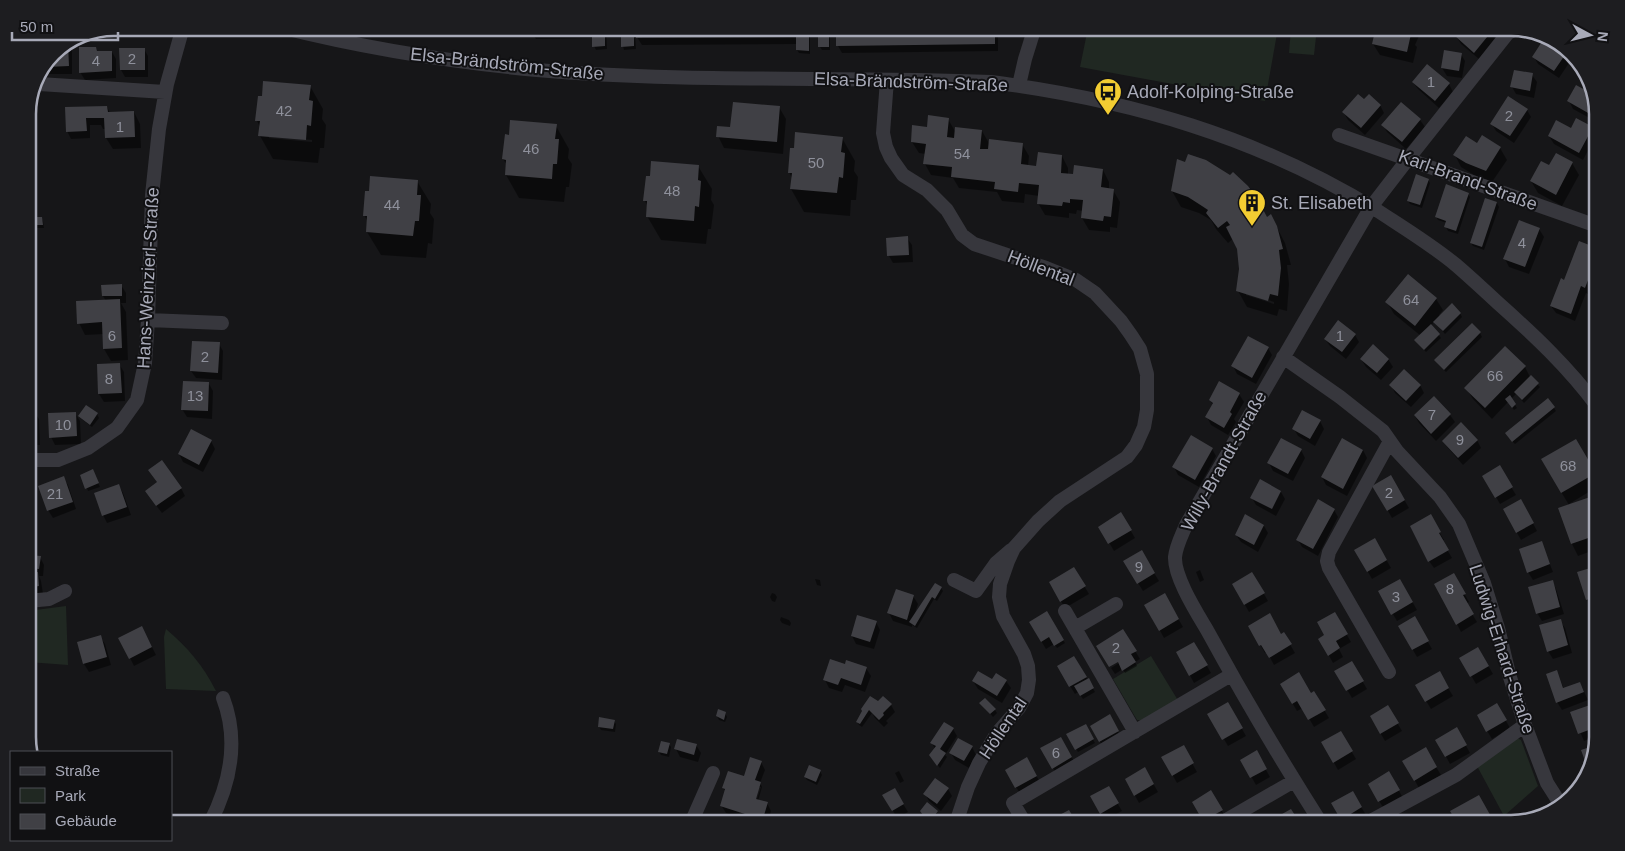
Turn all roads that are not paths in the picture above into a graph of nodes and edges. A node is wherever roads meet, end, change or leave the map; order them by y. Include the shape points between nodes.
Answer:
1 (181, 36) edge
2 (315, 36) edge
3 (1032, 36) edge
4 (1506, 36) edge
5 (887, 80) junction
6 (42, 84) edge
7 (1019, 86) junction
8 (164, 92) junction
9 (1339, 135) dead end
10 (1408, 159) junction
11 (1371, 207) junction
12 (1589, 223) edge
13 (148, 320) junction
14 (222, 323) dead end
15 (1283, 357) junction
16 (1589, 396) edge
17 (1390, 441) junction
18 (36, 460) edge
19 (1014, 548) junction
20 (954, 580) dead end
21 (64, 591) dead end
22 (36, 601) edge
23 (1116, 604) dead end
24 (1065, 611) dead end
25 (1075, 628) junction
26 (1389, 672) dead end
27 (1231, 676) junction
28 (223, 698) dead end
29 (1525, 725) junction
30 (1135, 732) junction
31 (713, 773) dead end
32 (1294, 781) junction
33 (1557, 799) edge
34 (214, 815) edge
35 (695, 815) edge
36 (959, 815) edge
37 (1020, 815) edge
38 (1236, 815) edge
39 (1315, 815) edge
40 (1383, 815) edge

1 - 8 street, Hans-Weinzierl-Straße
2 - 5 street, Elsa-Brändström-Straße via 406,54 537,70
3 - 7 street
4 - 10 street, Willy-Brandt-Straße
5 - 7 street, Elsa-Brändström-Straße via 974,81
5 - 19 street, Höllental via 883,133 891,158 903,175 927,190 947,210 962,235 974,244 1076,280 1095,293 1121,321 1145,362 1147,410 1136,445 1127,457 1060,501
6 - 8 street
7 - 11 street, Elsa-Brändström-Straße via 1139,109 1214,132 1311,173
8 - 13 street, Hans-Weinzierl-Straße via 152,195
9 - 10 street, Karl-Brand-Straße
10 - 11 street, Willy-Brandt-Straße
10 - 12 street, Karl-Brand-Straße
11 - 15 street, Willy-Brandt-Straße
11 - 16 street, Elsa-Brändström-Straße via 1455,264 1564,365
13 - 14 street
13 - 18 street, Hans-Weinzierl-Straße via 145,363 137,400 117,428 88,448 58,460
15 - 17 street, Ludwig-Erhard-Straße via 1340,397 1383,431
15 - 27 street, Willy-Brandt-Straße via 1186,525 1175,558 1185,588
17 - 26 street via 1327,560
17 - 29 street, Ludwig-Erhard-Straße via 1440,497 1459,524 1484,583
19 - 20 street, Höllental via 996,563 976,591
19 - 36 street, Höllental via 1003,575 999,597 1003,616 1028,666 1027,693 979,763
21 - 22 street via 49,600
23 - 25 street
24 - 25 street
25 - 30 street
27 - 30 street
27 - 32 street, Willy-Brandt-Straße
28 - 34 street via 232,733 232,759
29 - 33 street, Ludwig-Erhard-Straße via 1547,783
29 - 40 street via 1456,775
30 - 37 street via 1013,803
31 - 35 street
32 - 38 street
32 - 39 street, Willy-Brandt-Straße

